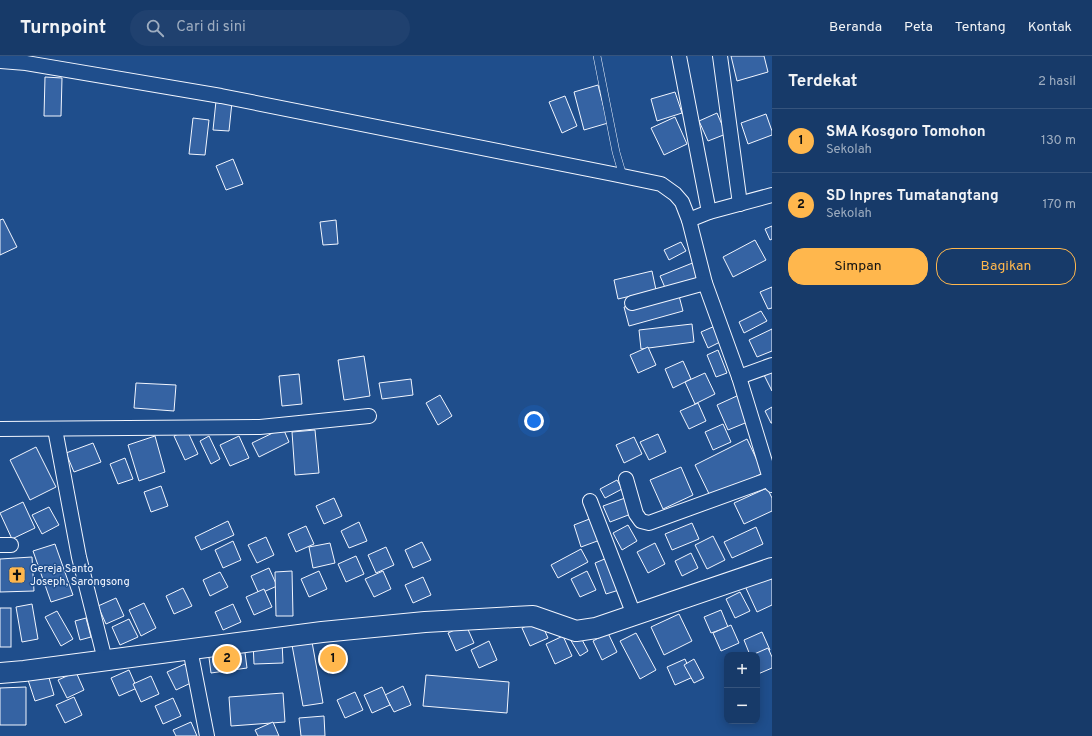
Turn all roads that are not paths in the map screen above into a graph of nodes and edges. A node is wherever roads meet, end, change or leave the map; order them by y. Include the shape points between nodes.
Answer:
1 (596, 56) edge
2 (679, 56) edge
3 (720, 56) edge
4 (26, 59) edge
5 (0, 61) edge
6 (623, 176) junction
7 (772, 195) edge
8 (740, 204) junction
9 (709, 212) junction
10 (689, 220) junction
11 (705, 283) junction
12 (632, 304) dead end
13 (772, 365) edge
14 (739, 377) junction
15 (370, 416) dead end
16 (0, 428) edge
17 (55, 429) junction
18 (626, 479) dead end
19 (771, 482) edge
20 (590, 501) dead end
21 (772, 568) edge
22 (634, 615) junction
23 (190, 649) junction
24 (105, 660) junction
25 (0, 673) edge
26 (207, 736) edge

1 - 6 lane
2 - 9 street
3 - 8 street
4 - 5 street
4 - 6 street
6 - 10 street via 660,184 682,202
7 - 8 street
8 - 9 street
9 - 10 street
10 - 11 street
11 - 12 street
11 - 14 street
13 - 14 street
14 - 19 street
15 - 17 street via 260,427
16 - 17 street
17 - 24 street via 79,557
18 - 19 street via 636,514 641,521 649,523
20 - 22 street
21 - 22 street
22 - 23 street via 596,628 576,631 534,616 425,622
23 - 24 street
23 - 26 street
24 - 25 street

